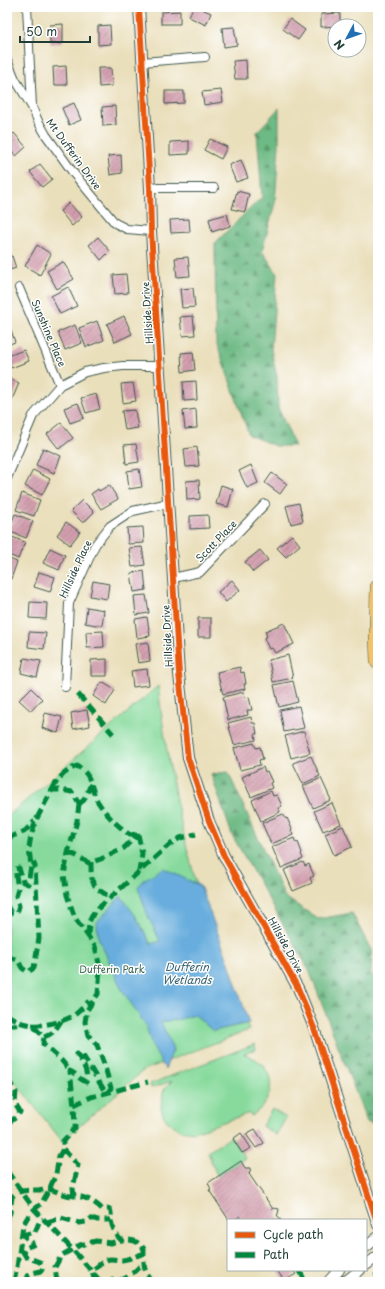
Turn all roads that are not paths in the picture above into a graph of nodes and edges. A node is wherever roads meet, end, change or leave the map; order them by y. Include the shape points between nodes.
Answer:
1 (27, 7) edge
2 (139, 7) edge
3 (205, 57) dead end
4 (7, 60) edge
5 (142, 62) junction
6 (32, 106) junction
7 (150, 188) junction
8 (214, 188) dead end
9 (151, 231) junction
10 (19, 288) dead end
11 (160, 366) junction
12 (60, 385) junction
13 (7, 478) edge
14 (169, 503) junction
15 (265, 504) dead end
16 (173, 578) junction
17 (378, 587) edge
18 (378, 662) edge
19 (65, 687) dead end
20 (378, 1225) edge
21 (378, 1237) edge
22 (367, 1246) edge
23 (378, 1256) edge
24 (367, 1264) edge
25 (337, 1271) edge
26 (359, 1271) edge
27 (328, 1282) edge
28 (345, 1282) edge

1 - 6 street
2 - 5 street, Hillside Drive
3 - 5 street
4 - 6 street, Mt Dufferin Drive via 15,79
5 - 7 street, Hillside Drive
6 - 9 street, Mt Dufferin Drive via 46,135 114,223 127,229
7 - 8 street
7 - 9 street, Hillside Drive
9 - 11 street, Hillside Drive
10 - 12 street, Sunshine Place
11 - 12 street via 104,368 85,372
11 - 14 street, Hillside Drive
12 - 13 street via 33,416
14 - 16 street, Hillside Drive
14 - 19 street, Hillside Place via 133,511 110,526 95,546 69,603
15 - 16 street, Scott Place via 200,572
16 - 20 street, Hillside Drive via 188,758 209,821 224,856 298,988 314,1028
17 - 18 highway
21 - 22 street
23 - 24 street
25 - 27 street
26 - 28 street

